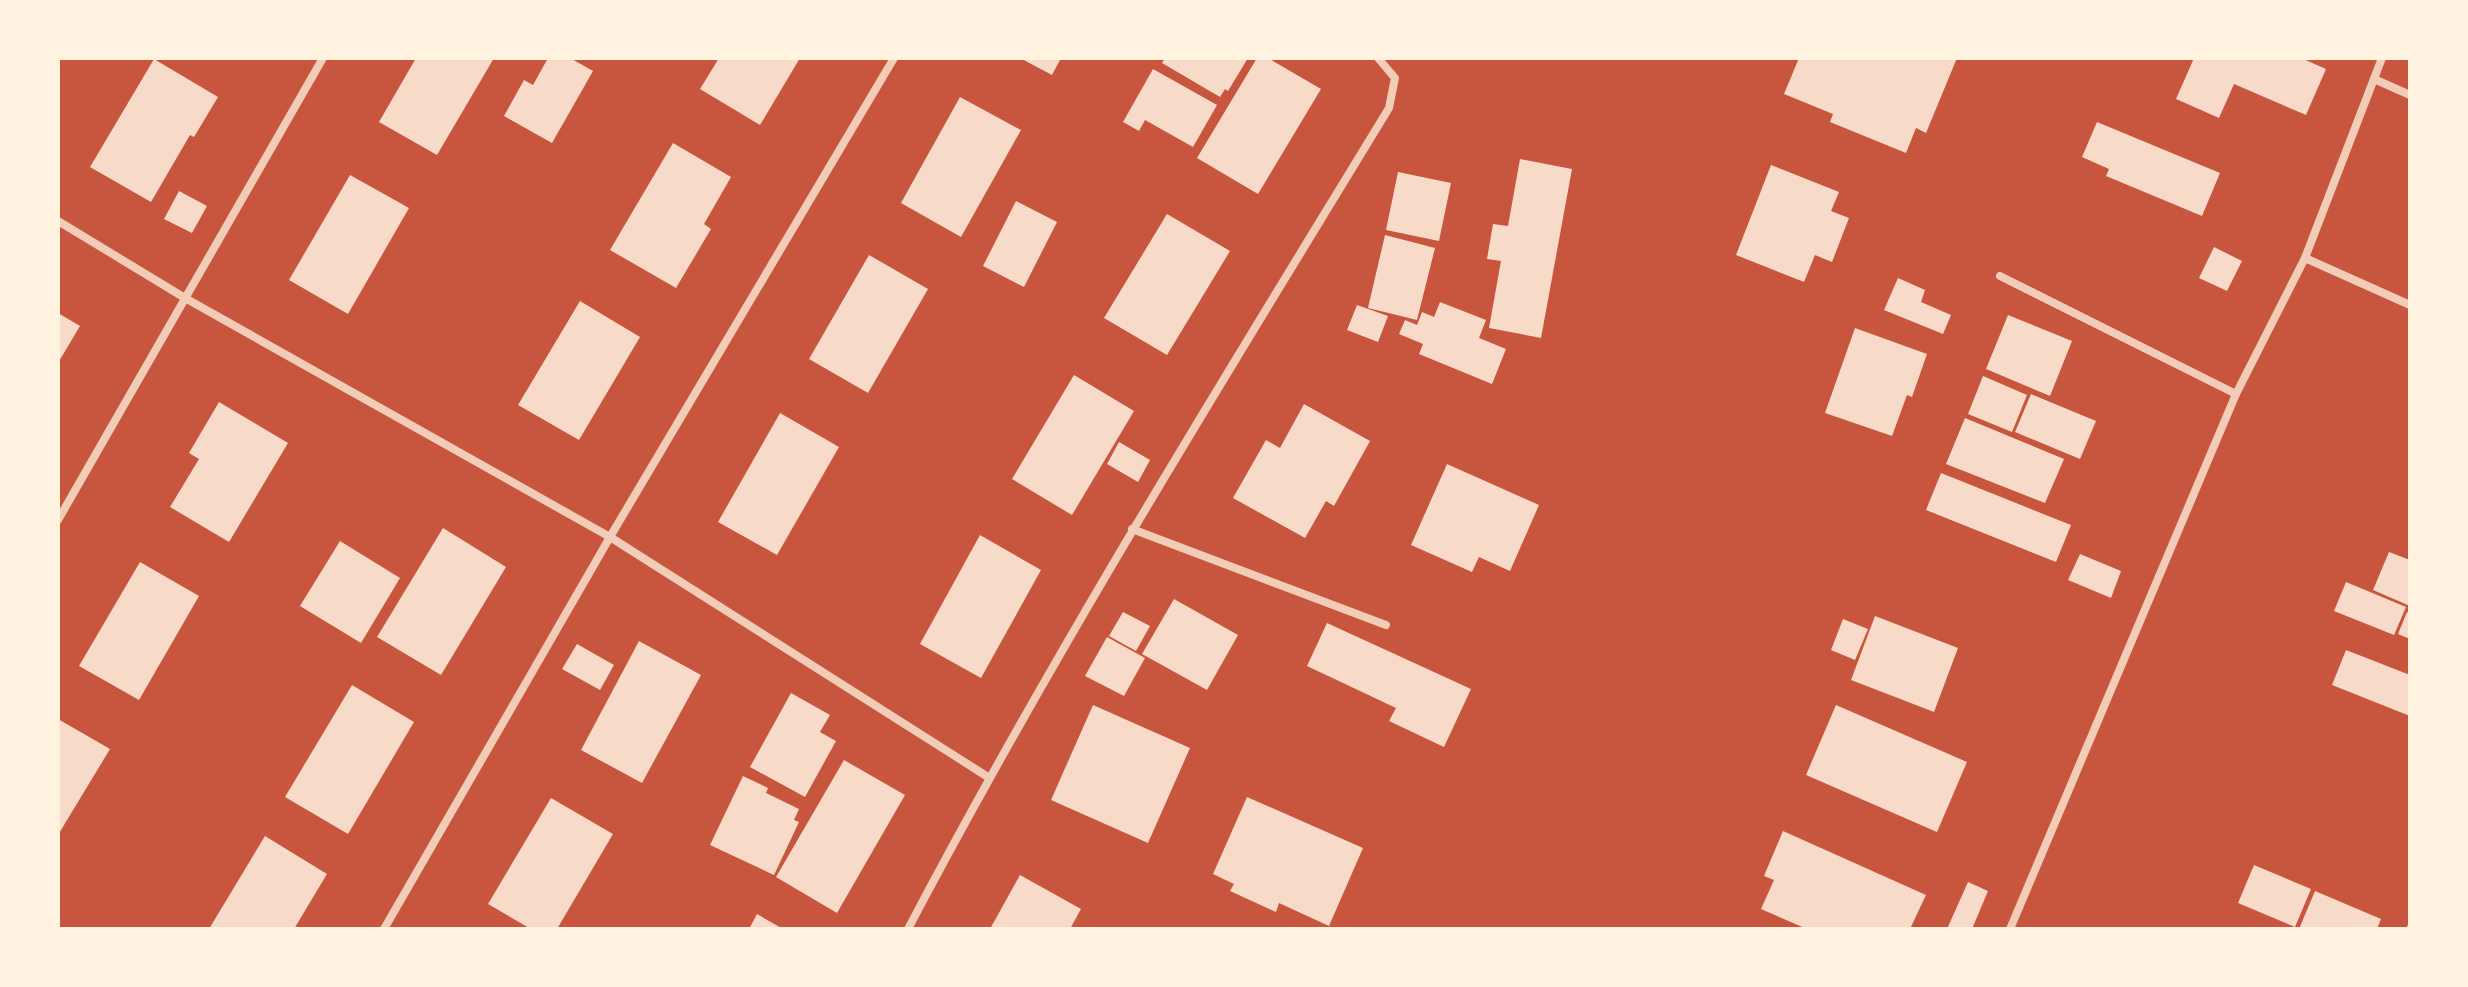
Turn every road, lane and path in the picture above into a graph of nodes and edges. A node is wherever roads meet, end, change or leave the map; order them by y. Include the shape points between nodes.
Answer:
1 (323, 58) edge
2 (894, 58) edge
3 (1378, 58) edge
4 (2382, 58) edge
5 (2374, 79) junction
6 (2410, 95) edge
7 (58, 221) edge
8 (2305, 258) junction
9 (2000, 276) dead end
10 (185, 298) junction
11 (2410, 305) edge
12 (2236, 394) junction
13 (58, 520) edge
14 (1132, 529) junction
15 (610, 537) junction
16 (1386, 625) dead end
17 (988, 777) junction
18 (384, 929) edge
19 (908, 929) edge
20 (2010, 929) edge

1 - 10 street
2 - 15 street
3 - 14 street via 1395,78 1389,108
4 - 5 street
5 - 6 street
5 - 8 street
7 - 10 street
8 - 11 street
8 - 12 street
9 - 12 street
10 - 13 street
10 - 15 street
12 - 20 street
14 - 16 street
14 - 17 street
15 - 17 street
15 - 18 street
17 - 19 street

